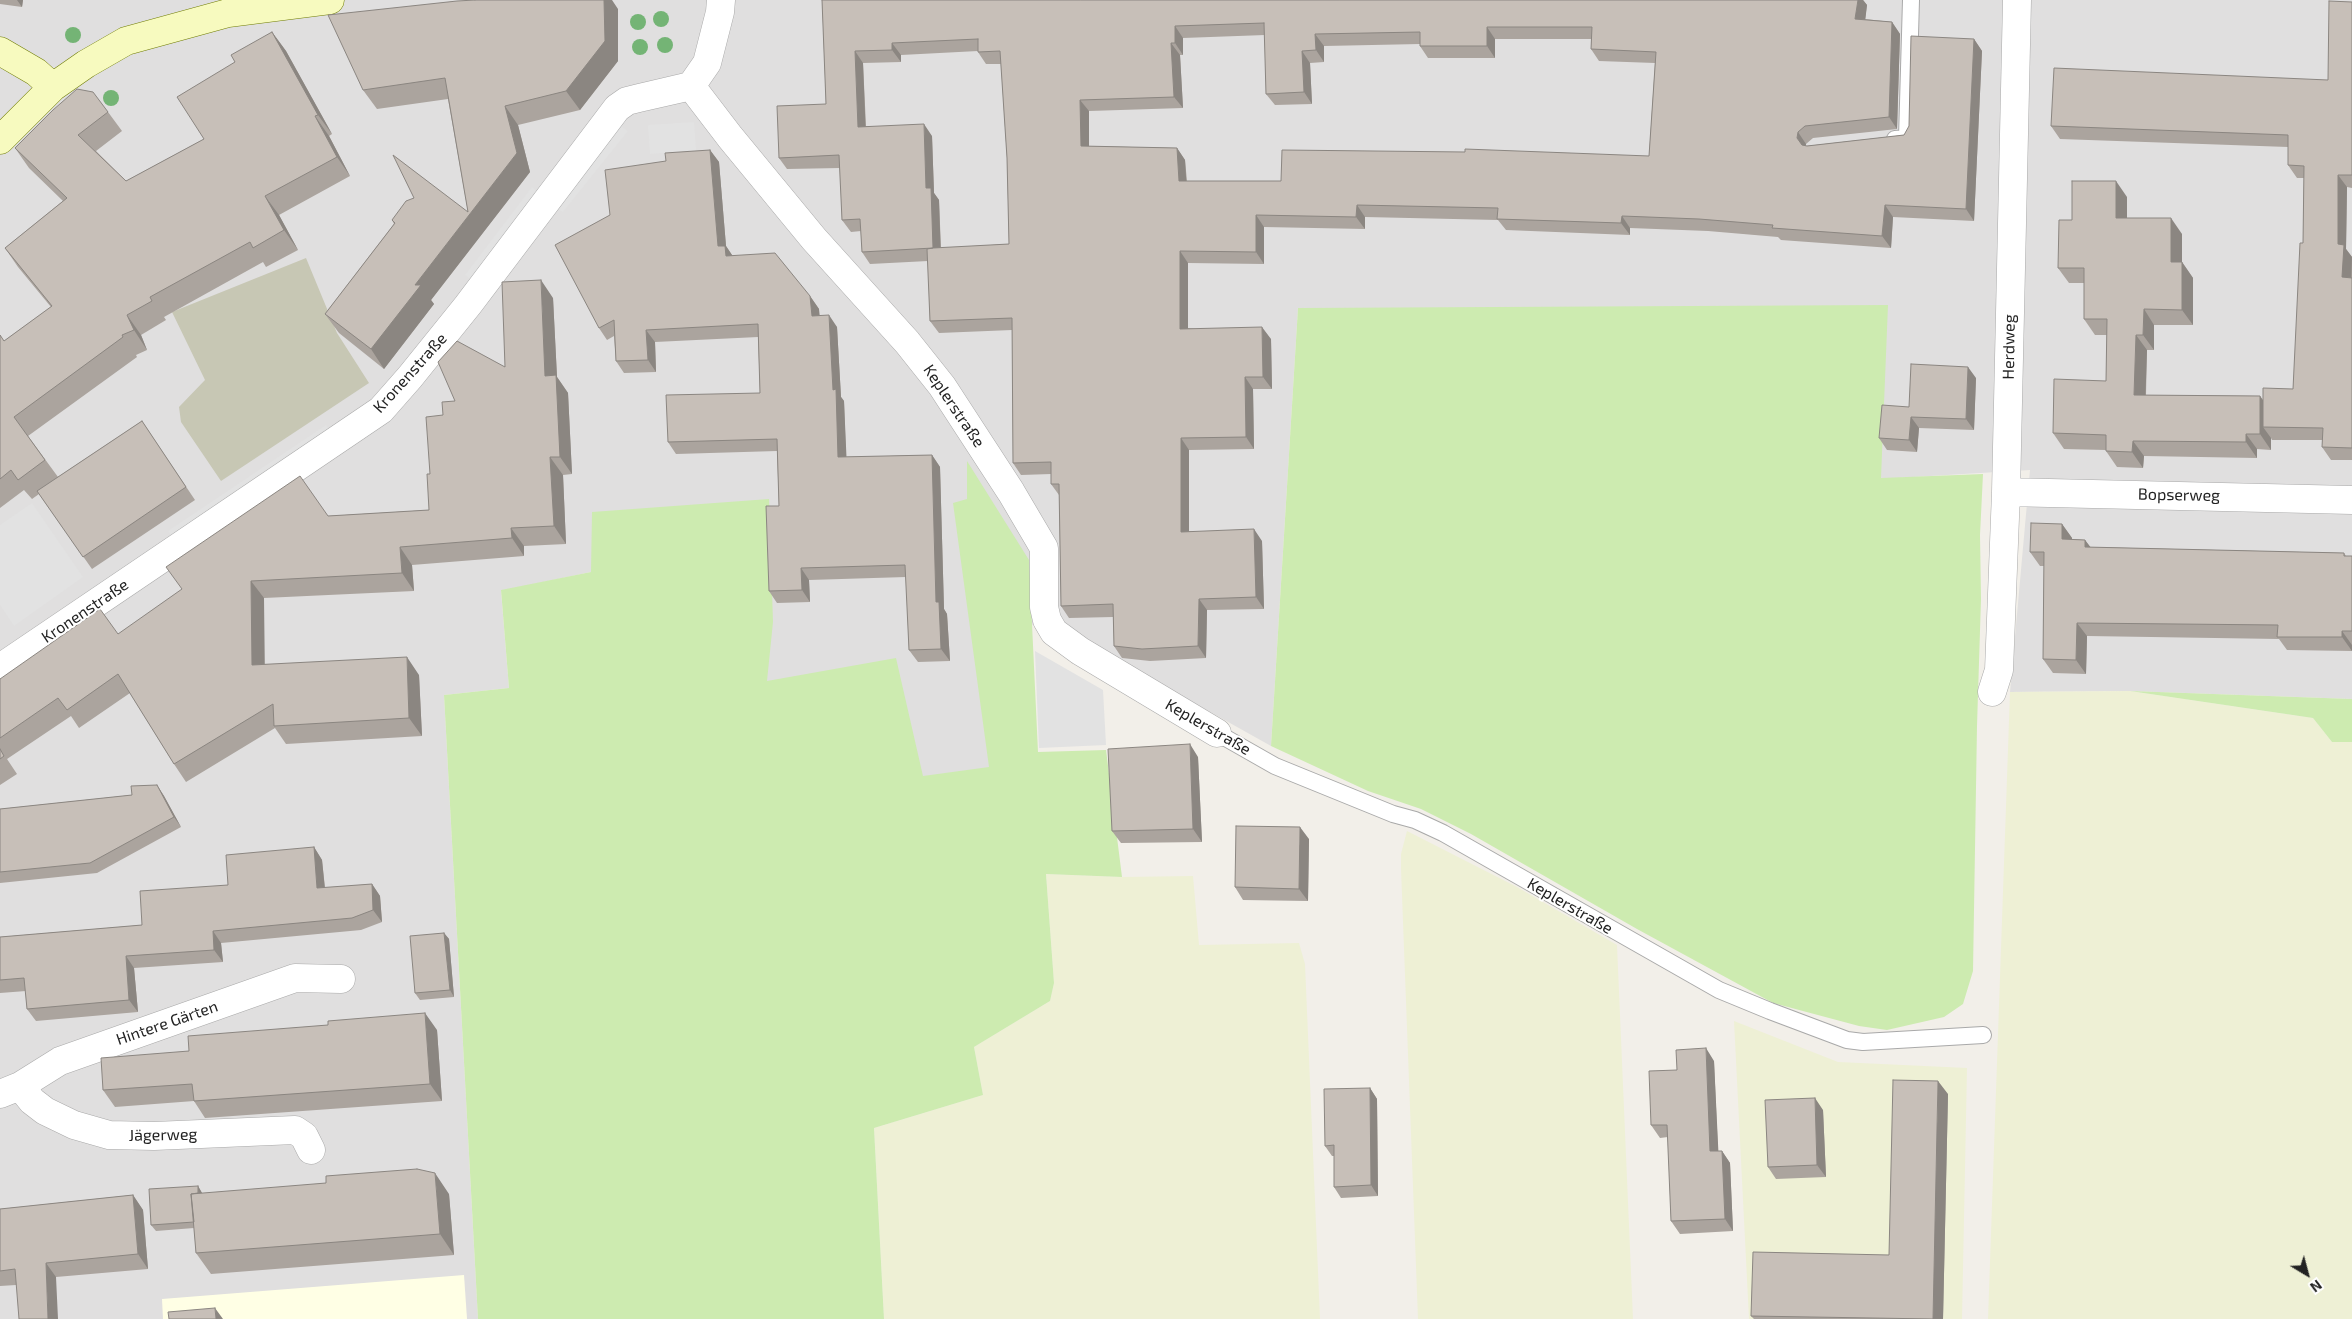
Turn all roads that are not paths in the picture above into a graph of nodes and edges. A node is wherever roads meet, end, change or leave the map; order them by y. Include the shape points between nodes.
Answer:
1 (330, 0) edge
2 (720, 0) edge
3 (1911, 0) edge
4 (2017, 0) edge
5 (0, 51) edge
6 (691, 86) junction
7 (53, 87) junction
8 (0, 140) edge
9 (1880, 141) edge
10 (2006, 492) junction
11 (2352, 500) edge
12 (0, 668) edge
13 (1992, 692) dead end
14 (1217, 734) joint
15 (341, 979) dead end
16 (1983, 1035) dead end
17 (10, 1090) edge
18 (311, 1150) dead end

1 - 7 main road via 228,13 134,38 86,64
2 - 6 street via 707,63
3 - 9 lane via 1907,138
4 - 10 street, Herdweg
5 - 7 main road via 36,72
6 - 12 street, Kronenstraße via 639,98 617,108 468,305 381,410
6 - 14 street, Keplerstraße via 814,239 907,342 947,394 1044,548 1044,607 1054,632
7 - 8 main road
10 - 11 street, Bopserweg
10 - 13 street, Herdweg via 1999,670
14 - 16 lane, Keplerstraße via 1275,766 1443,834 1719,990 1770,1011 1847,1040 1863,1042
15 - 17 street, Hintere Gärten via 295,978 60,1061
17 - 18 street, Jägerweg via 74,1125 109,1135 295,1130 304,1136

